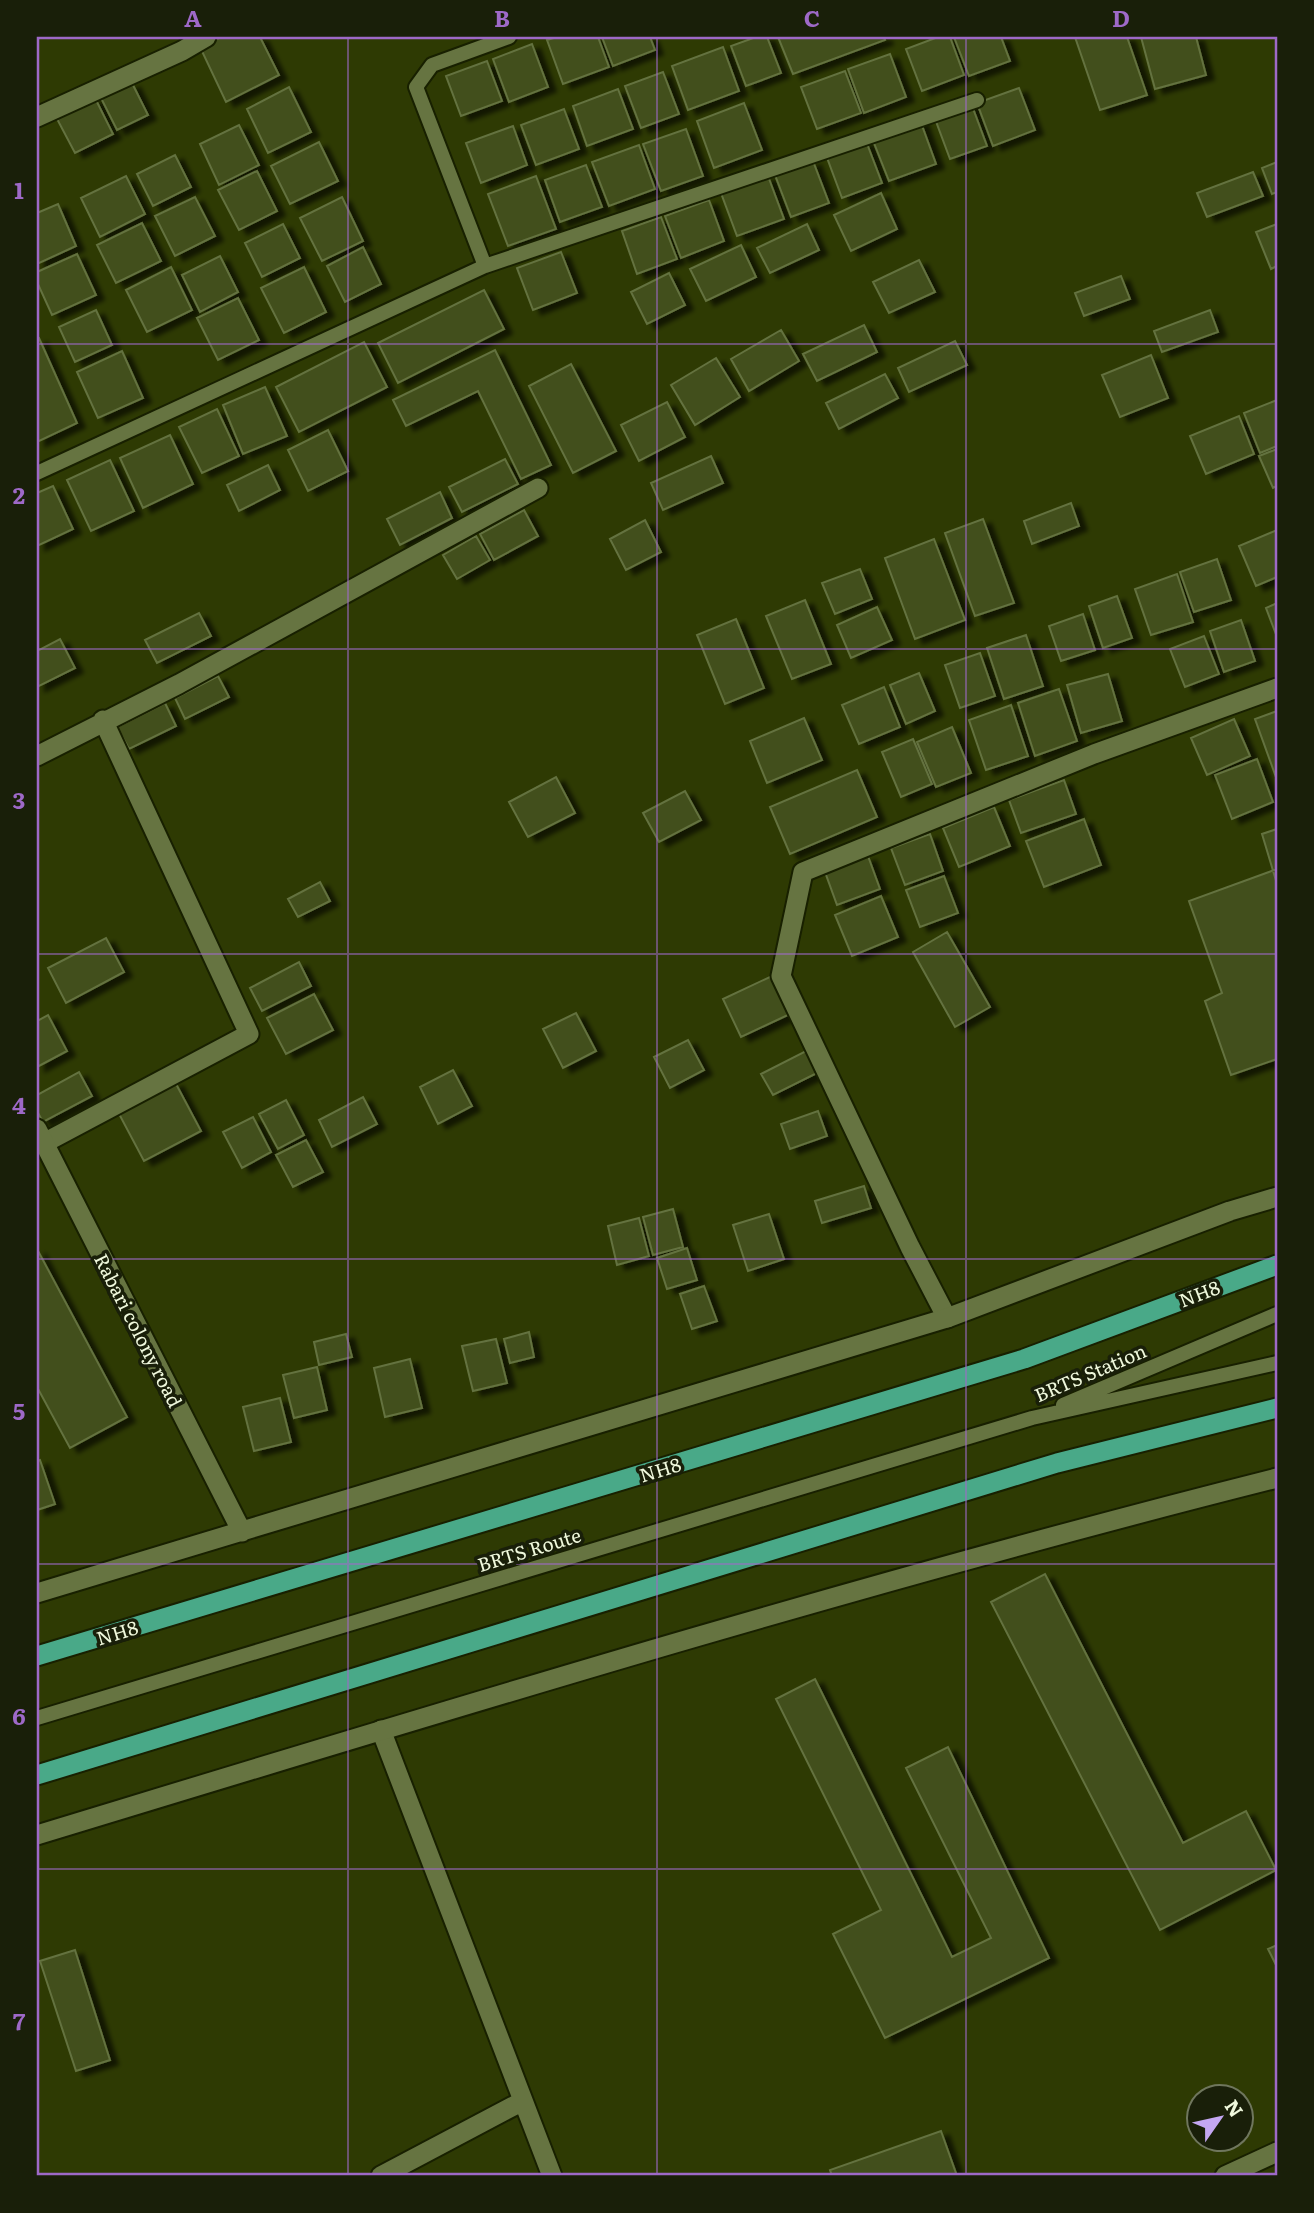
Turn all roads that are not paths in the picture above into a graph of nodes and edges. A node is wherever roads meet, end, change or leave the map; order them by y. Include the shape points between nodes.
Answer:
1 (206, 37) edge
2 (509, 37) edge
3 (977, 100) dead end
4 (37, 117) edge
5 (485, 266) junction
6 (37, 473) edge
7 (538, 488) dead end
8 (1277, 688) edge
9 (103, 720) junction
10 (37, 756) edge
11 (40, 1136) edge
12 (1277, 1197) edge
13 (1277, 1265) edge
14 (1277, 1314) edge
15 (947, 1318) junction
16 (1277, 1363) edge
17 (1277, 1408) edge
18 (1032, 1418) junction
19 (1277, 1478) edge
20 (242, 1532) junction
21 (37, 1593) edge
22 (37, 1656) edge
23 (37, 1718) edge
24 (381, 1730) junction
25 (37, 1775) edge
26 (37, 1835) edge
27 (521, 2102) junction
28 (1277, 2152) edge
29 (1233, 2175) edge
30 (381, 2176) edge
31 (552, 2176) edge

1 - 4 street
2 - 5 lane via 432,65 416,87
3 - 5 lane
5 - 6 lane
7 - 9 street via 180,684
8 - 15 street via 1094,754 803,872 780,976
9 - 10 street
9 - 11 street via 249,1034
11 - 20 street, Rabari colony road
12 - 15 street
13 - 22 main road, NH8 via 1024,1359
14 - 18 lane, BRTS Station
15 - 20 street
16 - 18 lane, BRTS Station
17 - 25 main road via 1057,1462
18 - 23 lane, BRTS Route
19 - 24 street via 1086,1526
20 - 21 street
24 - 26 street
24 - 27 street
27 - 30 street
27 - 31 street
28 - 29 street

